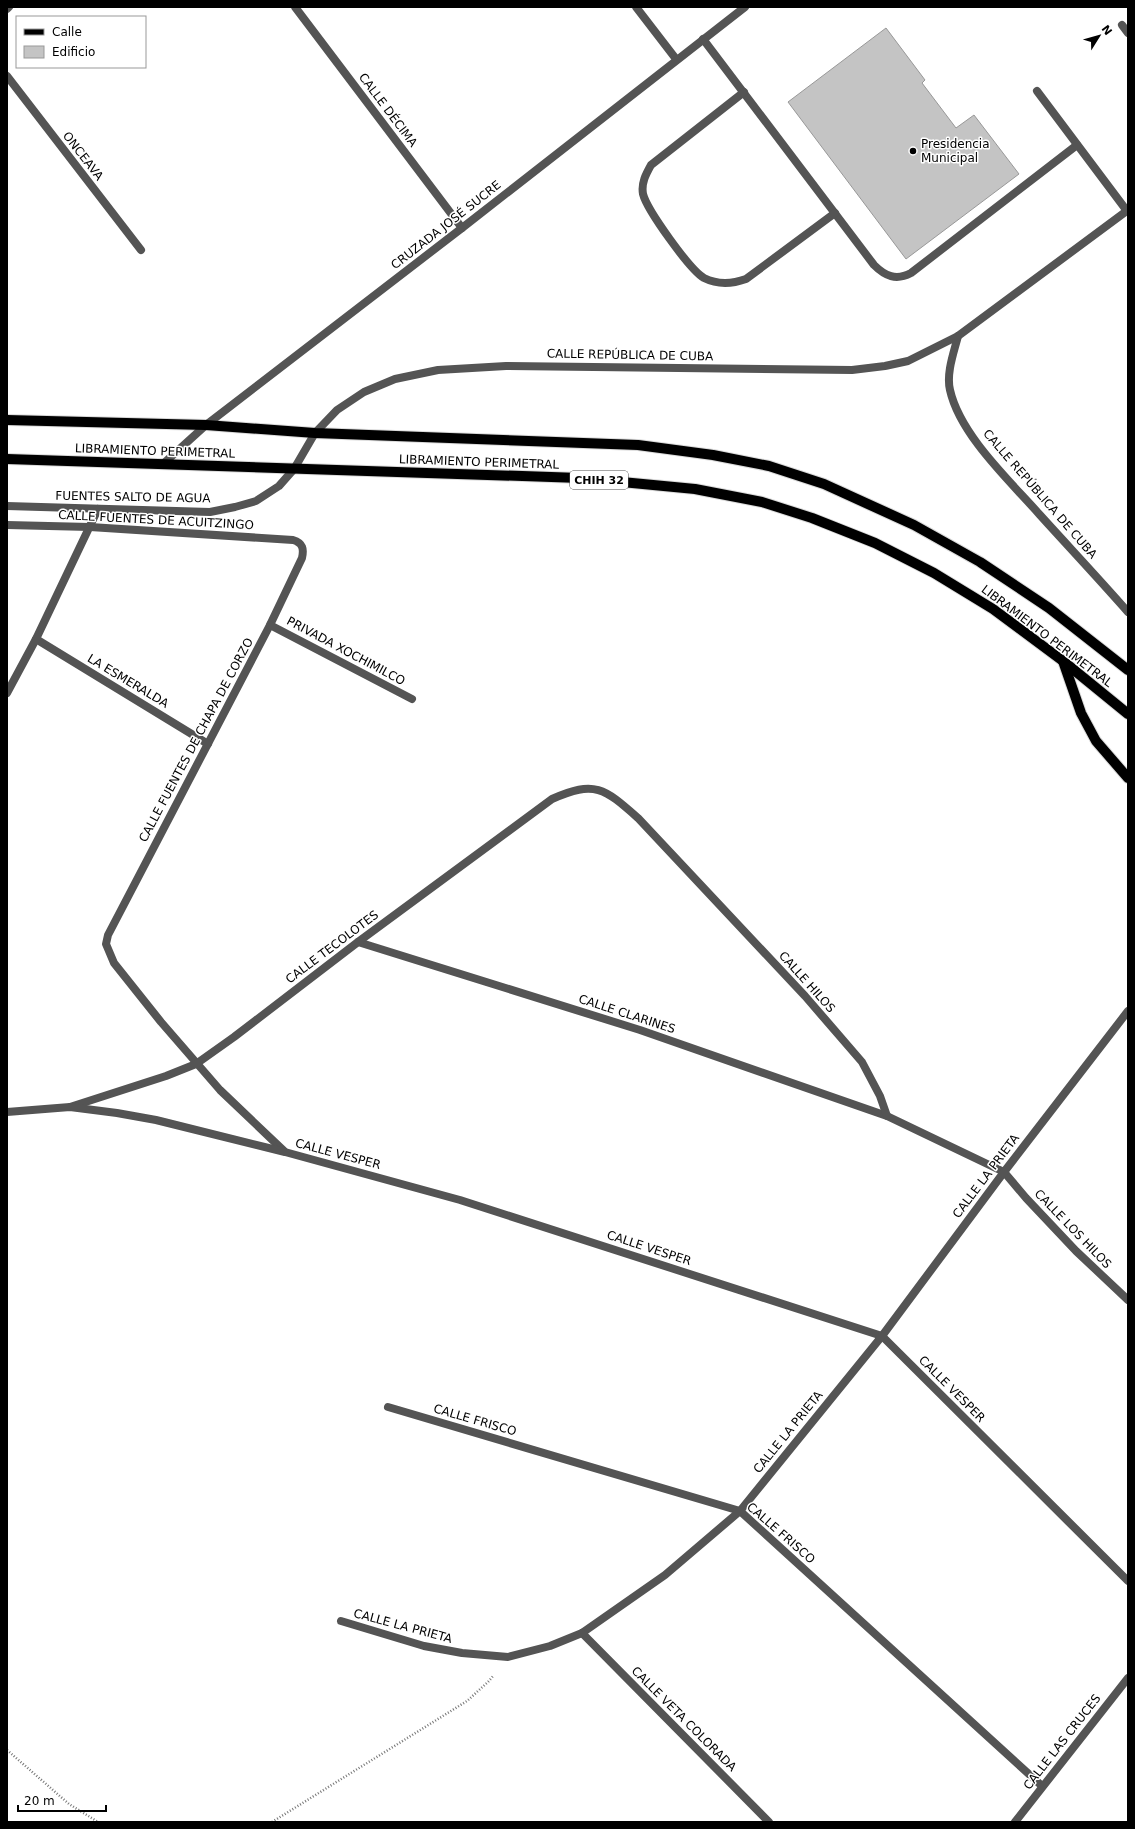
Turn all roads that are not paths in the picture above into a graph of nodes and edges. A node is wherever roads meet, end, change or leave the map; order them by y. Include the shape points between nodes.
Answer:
1 (295, 7) edge
2 (636, 7) edge
3 (745, 7) edge
4 (1122, 25) dead end
5 (1128, 33) edge
6 (703, 39) junction
7 (676, 59) junction
8 (7, 76) edge
9 (1037, 91) dead end
10 (744, 92) junction
11 (1077, 145) junction
12 (1127, 210) edge
13 (835, 214) junction
14 (462, 228) junction
15 (141, 250) dead end
16 (958, 336) junction
17 (7, 420) edge
18 (206, 425) junction
19 (315, 433) junction
20 (7, 460) edge
21 (163, 464) junction
22 (294, 469) junction
23 (7, 506) edge
24 (98, 509) junction
25 (7, 525) edge
26 (90, 527) junction
27 (302, 546) joint
28 (1128, 612) edge
29 (270, 625) junction
30 (36, 639) junction
31 (1063, 661) junction
32 (1128, 670) edge
33 (7, 693) edge
34 (412, 699) dead end
35 (1128, 714) edge
36 (208, 744) junction
37 (1128, 778) edge
38 (597, 789) joint
39 (358, 942) junction
40 (1128, 1011) edge
41 (196, 1064) junction
42 (70, 1107) junction
43 (7, 1112) edge
44 (887, 1116) junction
45 (285, 1152) junction
46 (1004, 1172) junction
47 (1128, 1300) edge
48 (882, 1336) junction
49 (388, 1407) dead end
50 (740, 1511) junction
51 (1128, 1581) edge
52 (341, 1621) dead end
53 (582, 1633) junction
54 (1128, 1678) edge
55 (1042, 1786) junction
56 (769, 1822) edge
57 (1015, 1822) edge

1 - 14 street, CALLE DÉCIMA
2 - 7 street
3 - 6 street, CRUZADA JOSÉ SUCRE
4 - 5 street
6 - 7 street, CRUZADA JOSÉ SUCRE
6 - 10 street
7 - 14 street, CRUZADA JOSÉ SUCRE
8 - 15 street, ONCEAVA
9 - 11 street
10 - 13 street
10 - 13 street via 651,165 643,178 643,193 649,209 674,243 695,271 704,278 733,283 746,279
11 - 12 street
11 - 13 street via 904,277 889,277 882,273
12 - 16 street, CALLE REPÚBLICA DE CUBA
14 - 18 street, CRUZADA JOSÉ SUCRE
16 - 19 street, CALLE REPÚBLICA DE CUBA via 908,361 852,370 506,366 438,370 395,379 364,392 337,410
16 - 28 street, CALLE REPÚBLICA DE CUBA via 951,367 950,388 956,408 971,434
17 - 18 main road, LIBRAMIENTO PERIMETRAL
18 - 19 main road, LIBRAMIENTO PERIMETRAL
18 - 21 street, CRUZADA JOSÉ SUCRE
19 - 22 street, CALLE REPÚBLICA DE CUBA
19 - 32 main road, LIBRAMIENTO PERIMETRAL via 638,445 713,454 769,466 824,484 914,525 980,562 1049,608
20 - 21 main road, LIBRAMIENTO PERIMETRAL / CHIH 32
21 - 22 main road, LIBRAMIENTO PERIMETRAL / CHIH 32
22 - 24 street, FUENTES SALTO DE AGUA via 279,486 256,501 229,509 210,512
22 - 31 main road, LIBRAMIENTO PERIMETRAL / CHIH 32 via 580,478 695,489 762,502 812,518 875,543 934,573 993,610
23 - 24 street, FUENTES SALTO DE AGUA
24 - 26 street
25 - 26 street, CALLE FUENTES DE ACUITZINGO
26 - 27 street, CALLE FUENTES DE ACUITZINGO via 293,540
26 - 30 street
27 - 29 street, CALLE FUENTES DE CHAPA DE CORZO via 302,558
29 - 34 street, PRIVADA XOCHIMILCO
29 - 36 street, CALLE FUENTES DE CHAPA DE CORZO
30 - 33 street
30 - 36 street, LA ESMERALDA
31 - 35 main road, LIBRAMIENTO PERIMETRAL / CHIH 32
31 - 37 main road via 1081,713 1096,742
36 - 41 street, CALLE FUENTES DE CHAPA DE CORZO via 108,935 106,944 114,963
38 - 39 street, CALLE TECOLOTES via 586,787 572,790 552,799
38 - 44 street, CALLE HILOS via 618,800 638,818 805,996 862,1062
39 - 41 street, CALLE TECOLOTES
39 - 44 street, CALLE CLARINES via 640,1030
40 - 46 street, CALLE LA PRIETA
41 - 42 street, CALLE TECOLOTES
41 - 45 street
42 - 43 street
42 - 45 street, CALLE VESPER via 156,1120
44 - 46 street
45 - 48 street, CALLE VESPER via 460,1200
46 - 47 street, CALLE LOS HILOS via 1076,1251
46 - 48 street, CALLE LA PRIETA
48 - 50 street, CALLE LA PRIETA
48 - 51 street, CALLE VESPER
49 - 50 street, CALLE FRISCO
50 - 53 street, CALLE LA PRIETA via 665,1575
50 - 55 street, CALLE FRISCO
52 - 53 street, CALLE LA PRIETA via 424,1646 462,1653 508,1657 550,1646
53 - 56 street, CALLE VETA COLORADA
54 - 55 street, CALLE LAS CRUCES
55 - 57 street, CALLE LAS CRUCES

